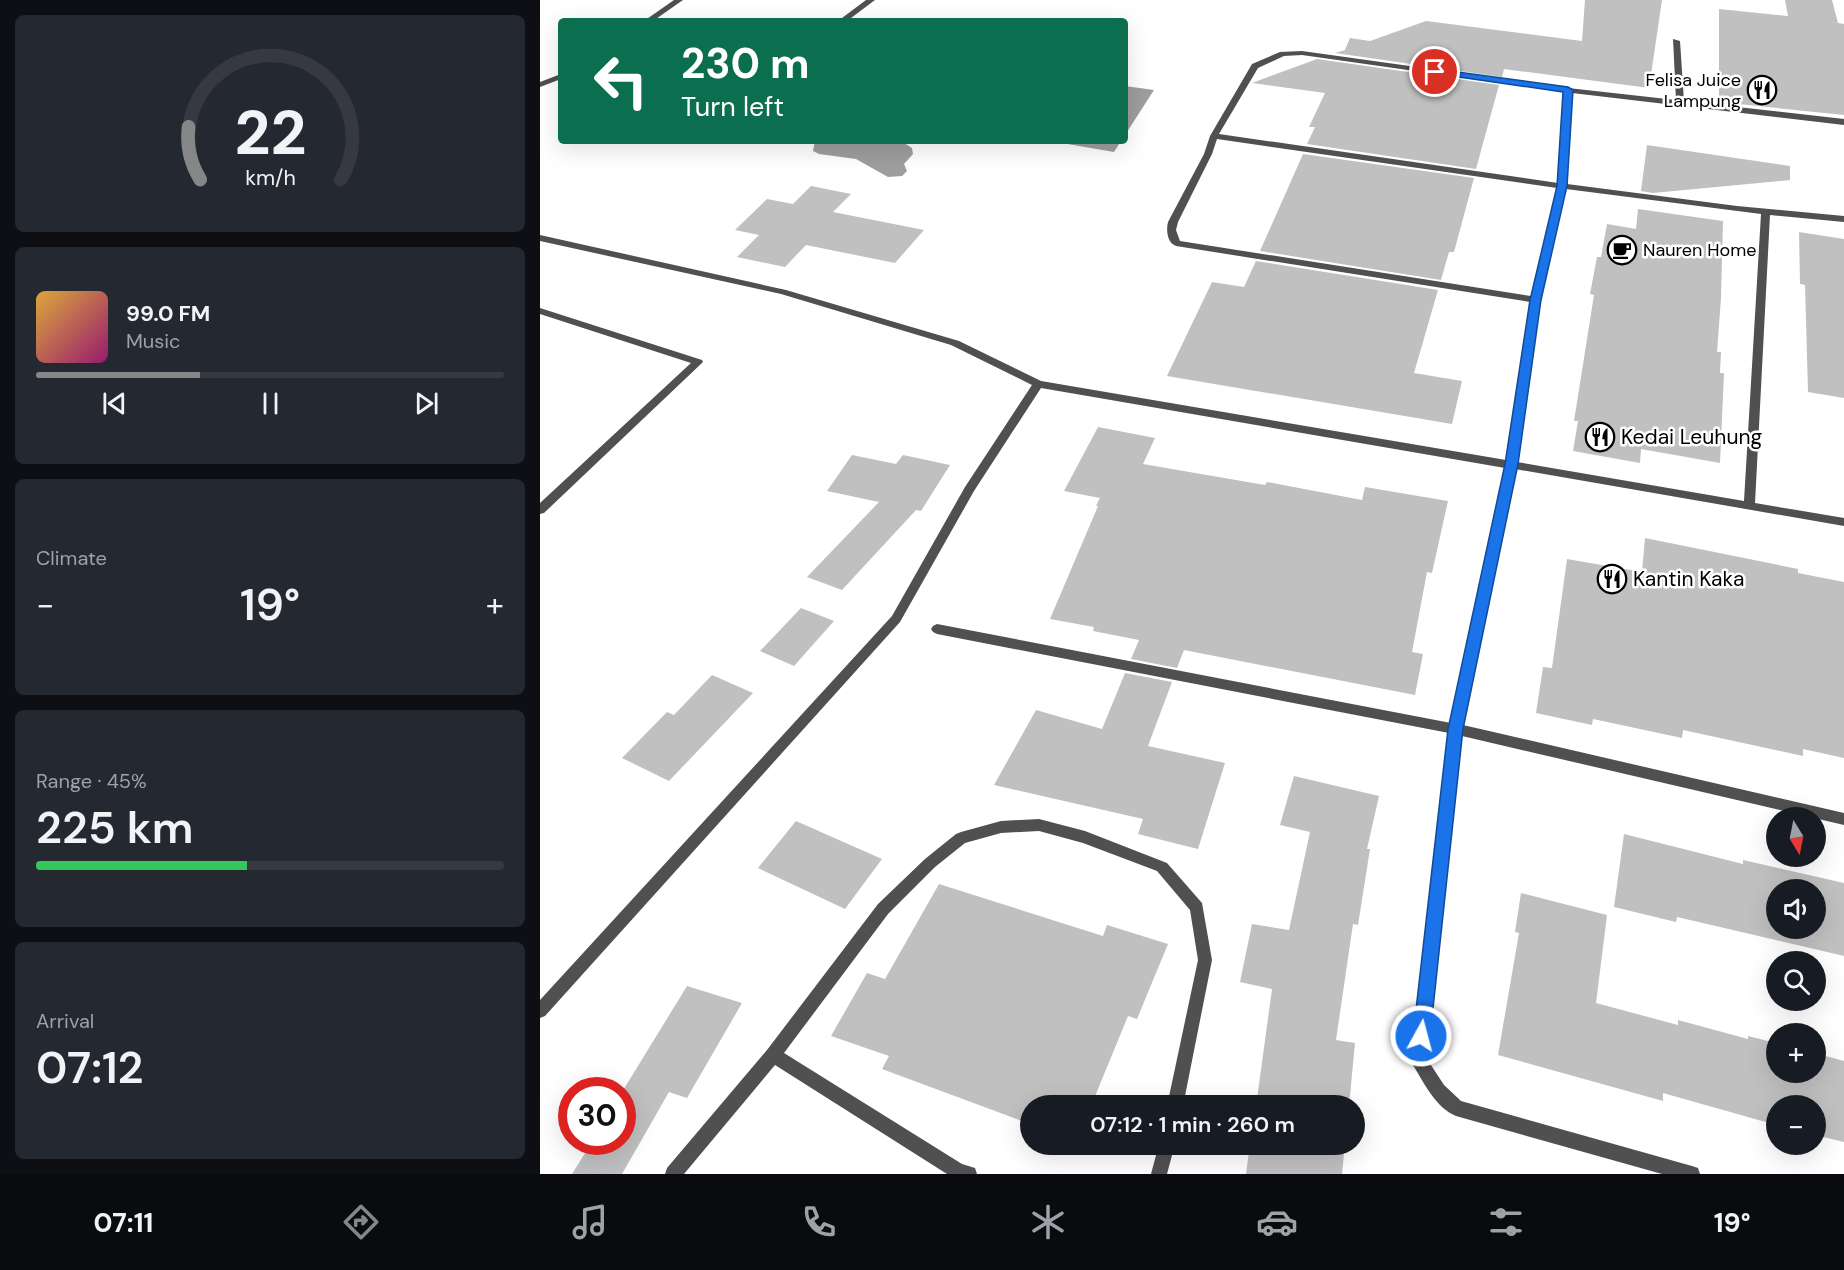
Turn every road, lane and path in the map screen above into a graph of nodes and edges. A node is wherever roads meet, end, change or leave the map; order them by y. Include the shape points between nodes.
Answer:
1 (679, 0) edge
2 (871, 0) edge
3 (652, 18) edge
4 (846, 18) edge
5 (1676, 41) dead end
6 (558, 77) edge
7 (540, 84) edge
8 (1568, 90) junction
9 (1680, 103) junction
10 (1844, 122) edge
11 (1214, 136) junction
12 (1562, 186) junction
13 (1766, 212) junction
14 (1844, 219) edge
15 (540, 238) edge
16 (1535, 300) junction
17 (540, 310) edge
18 (1038, 384) junction
19 (1511, 464) junction
20 (1749, 505) junction
21 (540, 510) edge
22 (1844, 522) edge
23 (938, 629) dead end
24 (1456, 729) junction
25 (1844, 819) edge
26 (540, 1011) edge
27 (772, 1055) junction
28 (1177, 1095) edge
29 (1164, 1155) edge
30 (962, 1173) edge
31 (673, 1174) edge
32 (1159, 1174) edge
33 (1692, 1174) edge

1 - 3 street
2 - 4 street
5 - 9 street
6 - 7 street
8 - 9 street
8 - 11 street via 1302,53 1283,54 1255,66
8 - 12 street
9 - 10 street
11 - 12 street via 1331,156
11 - 16 street via 1173,222 1171,230 1176,243
12 - 13 street
12 - 16 street
13 - 14 street
13 - 20 street
15 - 18 street via 783,292 955,343
16 - 19 street
17 - 21 street via 698,363
18 - 19 street
18 - 26 street via 969,490 896,619
19 - 20 street
19 - 24 street
20 - 22 street
23 - 24 street
24 - 25 street
24 - 33 street via 1419,1060 1438,1090 1456,1108
27 - 28 street via 883,909 930,863 962,838 1001,827 1039,825 1085,837 1162,867 1197,908 1205,960
27 - 30 street
27 - 31 street
29 - 32 street

